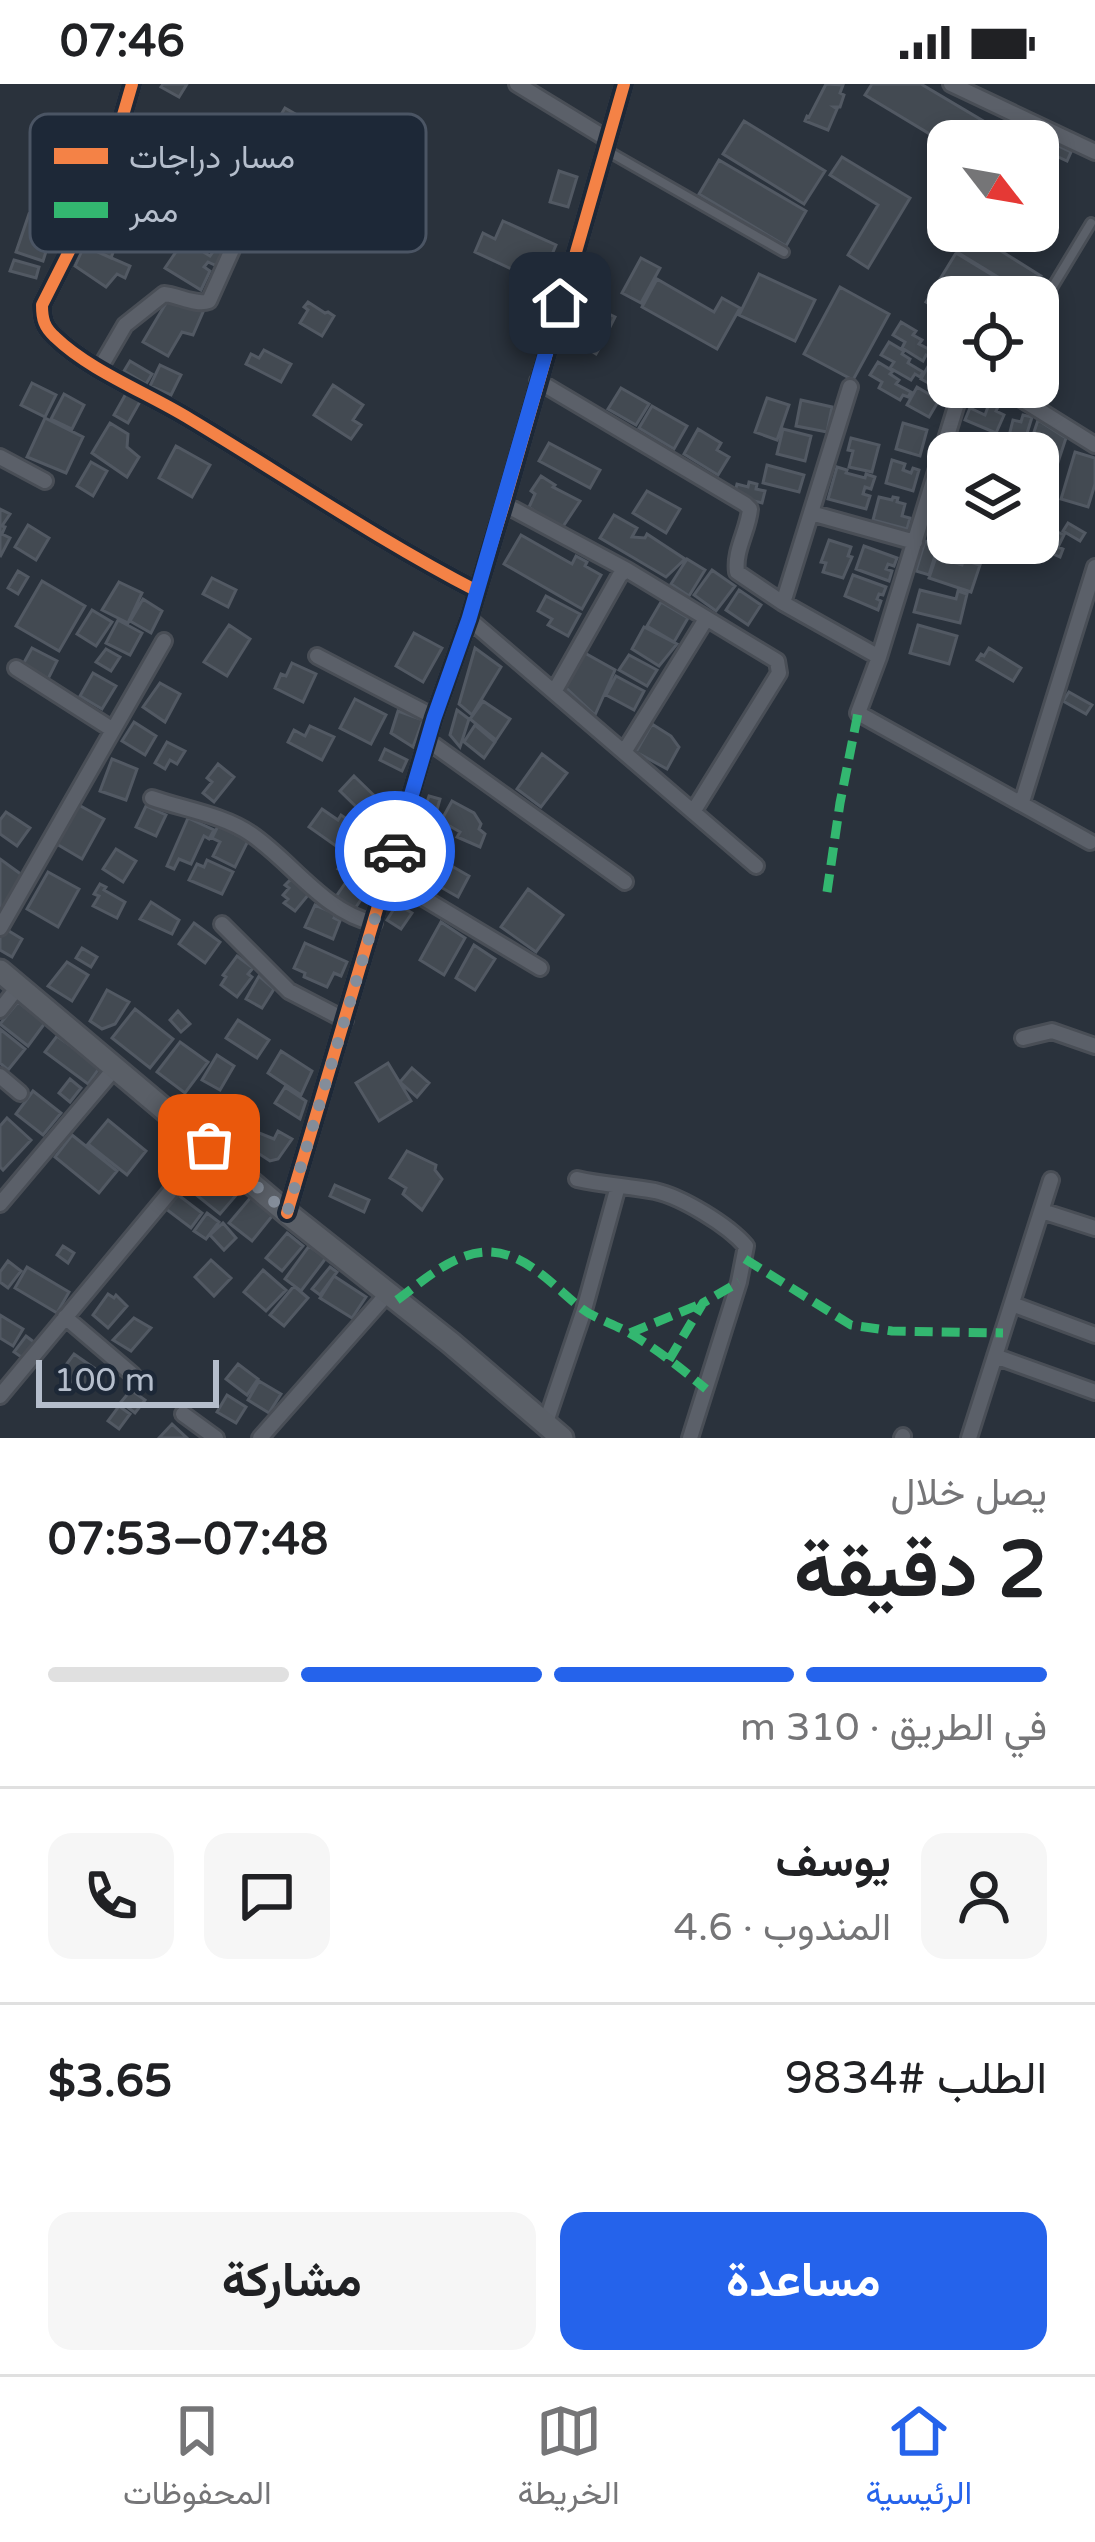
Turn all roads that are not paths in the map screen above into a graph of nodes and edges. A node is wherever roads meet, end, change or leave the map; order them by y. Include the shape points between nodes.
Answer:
1 (132, 84) edge
2 (518, 84) edge
3 (624, 84) edge
4 (951, 84) edge
5 (123, 114) edge
6 (606, 144) junction
7 (1095, 152) edge
8 (1091, 223) dead end
9 (69, 252) edge
10 (231, 252) edge
11 (784, 252) dead end
12 (1059, 276) edge
13 (100, 368) junction
14 (538, 381) junction
15 (850, 387) dead end
16 (956, 408) edge
17 (1036, 408) edge
18 (1095, 445) edge
19 (0, 457) edge
20 (45, 481) dead end
21 (504, 504) junction
22 (811, 513) junction
23 (915, 542) junction
24 (1095, 567) edge
25 (627, 570) junction
26 (477, 591) junction
27 (782, 602) junction
28 (469, 619) junction
29 (706, 619) junction
30 (164, 640) dead end
31 (317, 656) dead end
32 (879, 657) junction
33 (16, 668) dead end
34 (554, 692) junction
35 (434, 718) junction
36 (113, 730) junction
37 (427, 740) junction
38 (624, 752) junction
39 (152, 798) dead end
40 (1022, 802) junction
41 (693, 812) junction
42 (1090, 842) dead end
43 (756, 866) dead end
44 (388, 876) junction
45 (625, 882) dead end
46 (374, 923) junction
47 (222, 924) dead end
48 (0, 928) edge
49 (540, 968) dead end
50 (0, 971) edge
51 (19, 987) junction
52 (0, 1010) edge
53 (345, 1020) junction
54 (1023, 1038) dead end
55 (1095, 1046) edge
56 (116, 1068) junction
57 (0, 1076) edge
58 (20, 1093) dead end
59 (209, 1145) junction
60 (577, 1179) dead end
61 (1051, 1180) dead end
62 (618, 1186) junction
63 (0, 1204) edge
64 (1042, 1210) junction
65 (287, 1213) junction
66 (1095, 1228) edge
67 (388, 1293) junction
68 (1012, 1304) junction
69 (65, 1317) junction
70 (1095, 1335) edge
71 (995, 1356) junction
72 (133, 1375) dead end
73 (1095, 1392) edge
74 (0, 1396) edge
75 (183, 1414) dead end
76 (553, 1431) edge
77 (216, 1438) edge
78 (260, 1438) edge
79 (690, 1438) edge
80 (969, 1438) edge

1 - 5 street
2 - 6 street
3 - 6 street
4 - 7 street
6 - 11 lane
6 - 14 street
8 - 12 lane
9 - 13 street via 42,320
10 - 13 street via 209,301 164,294 125,326
13 - 26 street
14 - 21 street
14 - 27 street via 750,509 737,572
15 - 22 street
16 - 23 street
17 - 18 street
19 - 20 street
21 - 25 street
21 - 26 street
22 - 23 street
22 - 27 street
23 - 32 street
24 - 40 street
25 - 29 street
25 - 34 street
26 - 28 street
27 - 32 street
28 - 34 street
28 - 35 street
29 - 38 street
29 - 41 street via 777,661 779,673
30 - 36 street
31 - 35 street
32 - 40 street via 859,713
33 - 36 street
34 - 38 street
35 - 37 street
36 - 48 street
37 - 44 street
37 - 45 street
38 - 41 street
39 - 46 street via 242,829 335,907
40 - 42 street
41 - 43 street
44 - 46 street
44 - 49 street
46 - 53 street
47 - 53 street via 289,991
50 - 51 main road
51 - 52 street
51 - 56 main road
53 - 65 street
54 - 55 street via 1052,1031
56 - 59 main road
56 - 63 street
57 - 58 street
59 - 65 main road
59 - 69 street
60 - 62 street
61 - 64 street
62 - 76 street
62 - 79 street via 679,1200 746,1246
64 - 66 street
64 - 68 street
65 - 67 main road
67 - 76 main road
67 - 78 street
68 - 70 street
68 - 71 street
69 - 72 street
69 - 74 street
71 - 73 street
71 - 80 street
75 - 77 street

